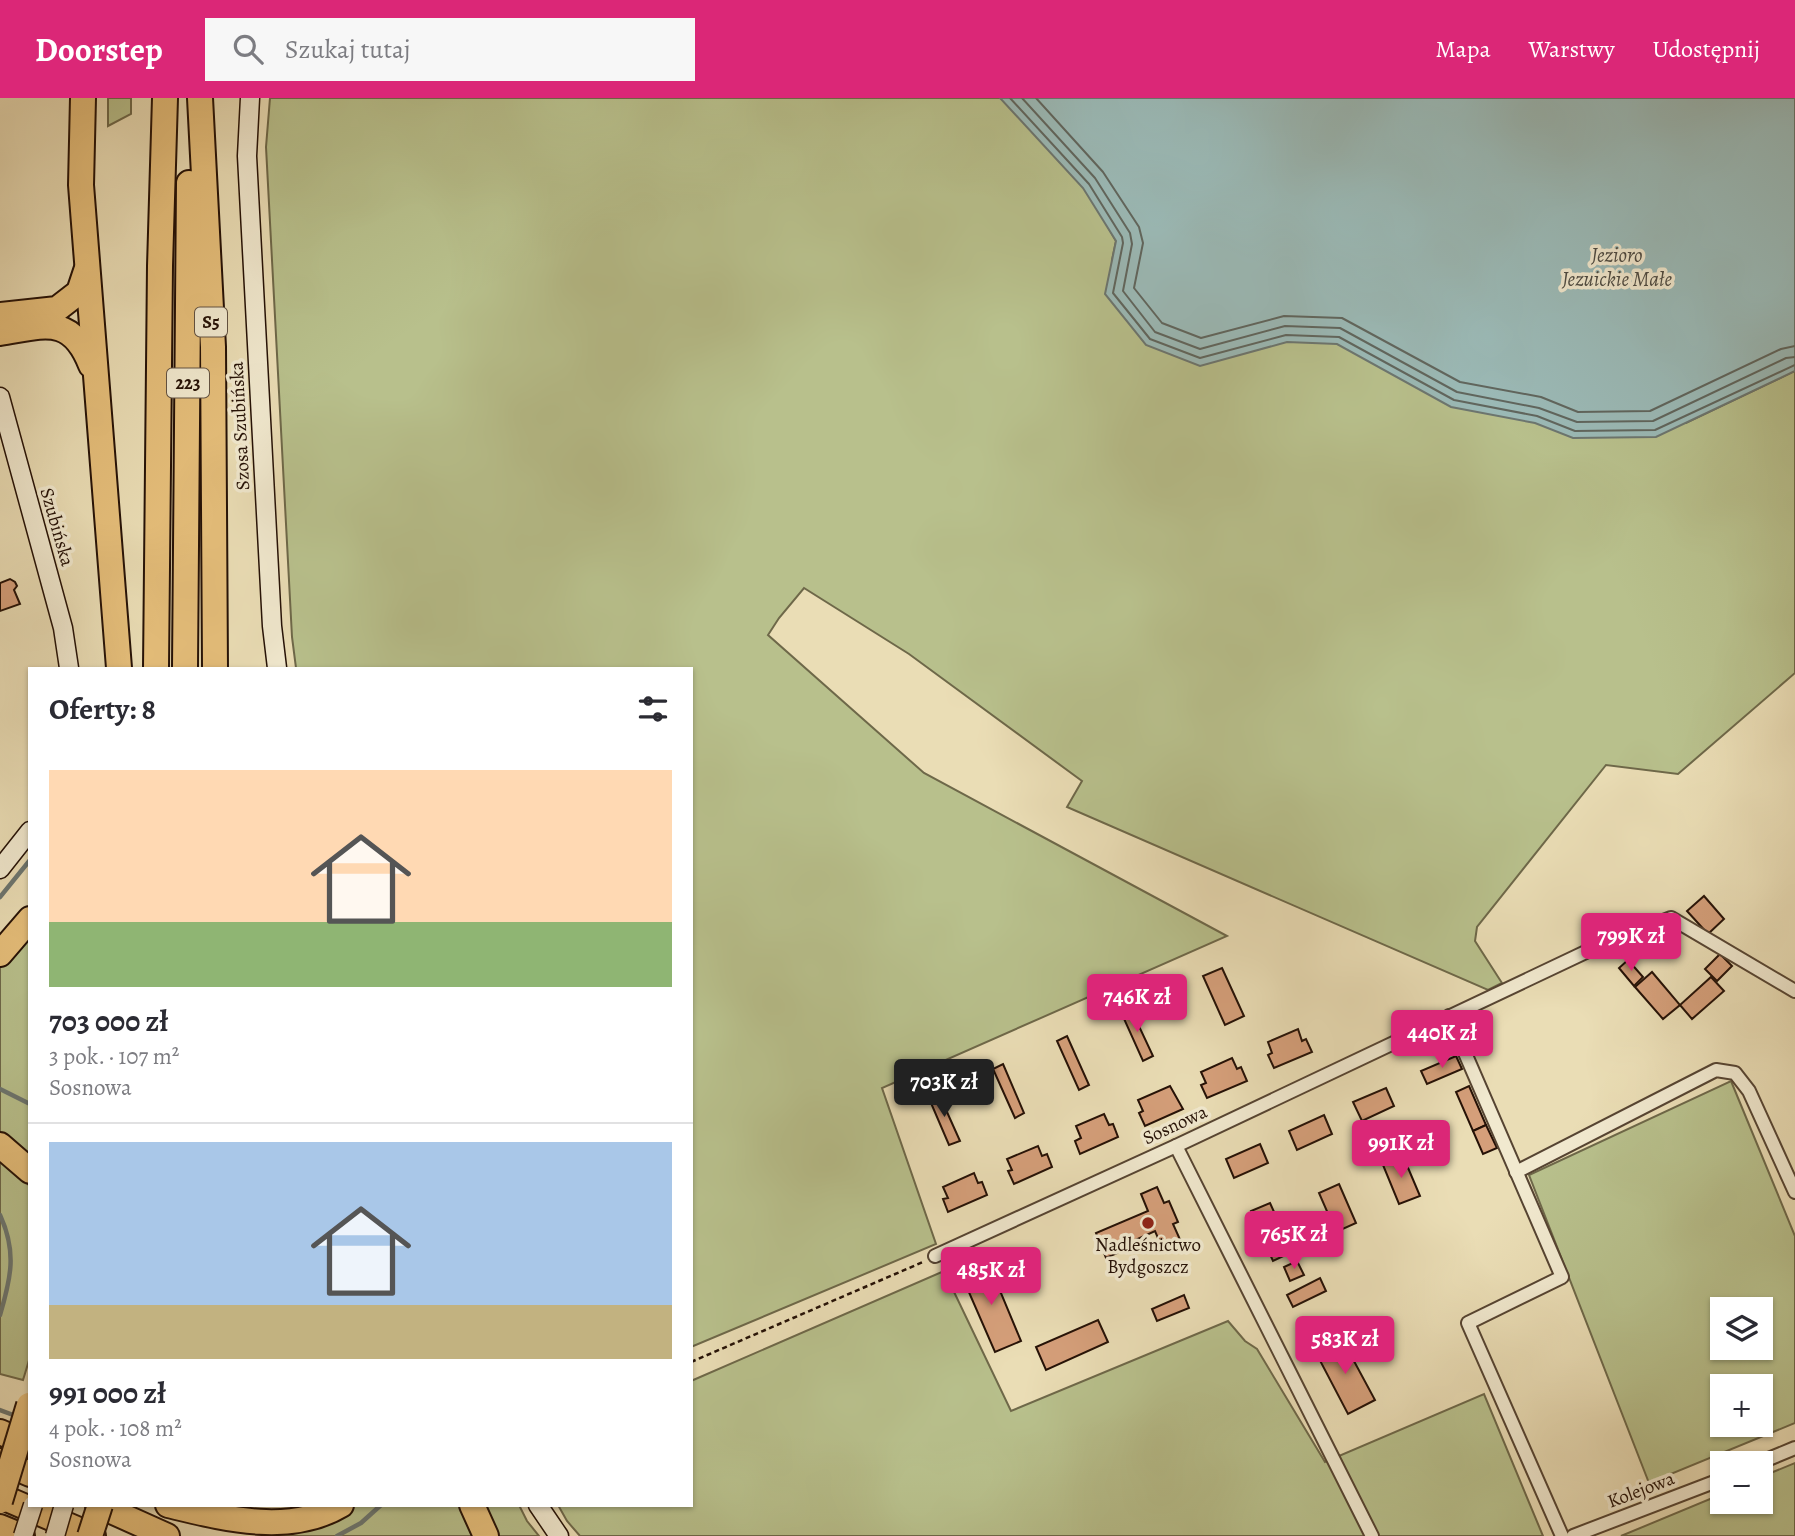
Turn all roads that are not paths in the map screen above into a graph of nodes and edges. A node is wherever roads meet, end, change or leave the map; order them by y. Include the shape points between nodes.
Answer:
1 (83, 98) edge
2 (165, 98) edge
3 (194, 98) edge
4 (200, 98) edge
5 (250, 98) edge
6 (87, 267) junction
7 (0, 315) edge
8 (0, 333) edge
9 (96, 377) junction
10 (0, 397) edge
11 (118, 663) edge
12 (69, 667) edge
13 (156, 667) edge
14 (185, 667) edge
15 (215, 667) edge
16 (277, 667) edge
17 (28, 834) edge
18 (0, 869) edge
19 (28, 921) edge
20 (0, 954) edge
21 (1795, 991) edge
22 (1449, 1016) junction
23 (0, 1145) edge
24 (1176, 1146) junction
25 (28, 1169) edge
26 (1516, 1172) junction
27 (1795, 1192) edge
28 (935, 1256) road end
29 (28, 1407) edge
30 (0, 1432) edge
31 (28, 1444) edge
32 (1795, 1448) edge
33 (1773, 1457) edge
34 (0, 1461) edge
35 (28, 1473) edge
36 (1710, 1484) edge
37 (0, 1498) edge
38 (32, 1507) edge
39 (63, 1507) edge
40 (99, 1507) edge
41 (103, 1507) edge
42 (172, 1507) edge
43 (177, 1507) edge
44 (337, 1507) edge
45 (473, 1507) edge
46 (539, 1507) edge
47 (0, 1527) edge
48 (23, 1536) edge
49 (55, 1536) edge
50 (92, 1536) edge
51 (167, 1536) edge
52 (238, 1536) edge
53 (486, 1536) edge
54 (559, 1536) edge
55 (1372, 1536) edge
56 (1562, 1536) edge
57 (1573, 1536) edge

1 - 6 highway via 81,185
2 - 13 highway, 223
3 - 14 highway, 223 via 189,170
4 - 15 highway, S5 via 213,347
5 - 16 street, Szosa Szubińska via 247,156
6 - 7 highway via 79,292 57,309
6 - 9 highway
8 - 9 highway via 55,326 70,332 84,347
9 - 11 highway
10 - 12 street, Szubińska via 64,628
17 - 18 street
19 - 20 highway
21 - 22 street, Sosnowa via 1671,918
22 - 24 street, Sosnowa
22 - 26 street
23 - 25 highway
24 - 28 street, Sosnowa
24 - 55 street
26 - 27 street via 1716,1070 1735,1073 1749,1091
26 - 56 street via 1562,1277 1468,1323
29 - 37 highway, bridge
30 - 31 highway
32 - 33 street
34 - 35 highway
36 - 57 street, Kolejowa
37 - 50 highway
38 - 48 street, bridge
39 - 49 street, bridge
40 - 50 highway, bridge
41 - 51 highway
42 - 52 highway
43 - 44 highway via 284,1524
45 - 53 highway
46 - 54 street
47 - 48 highway

